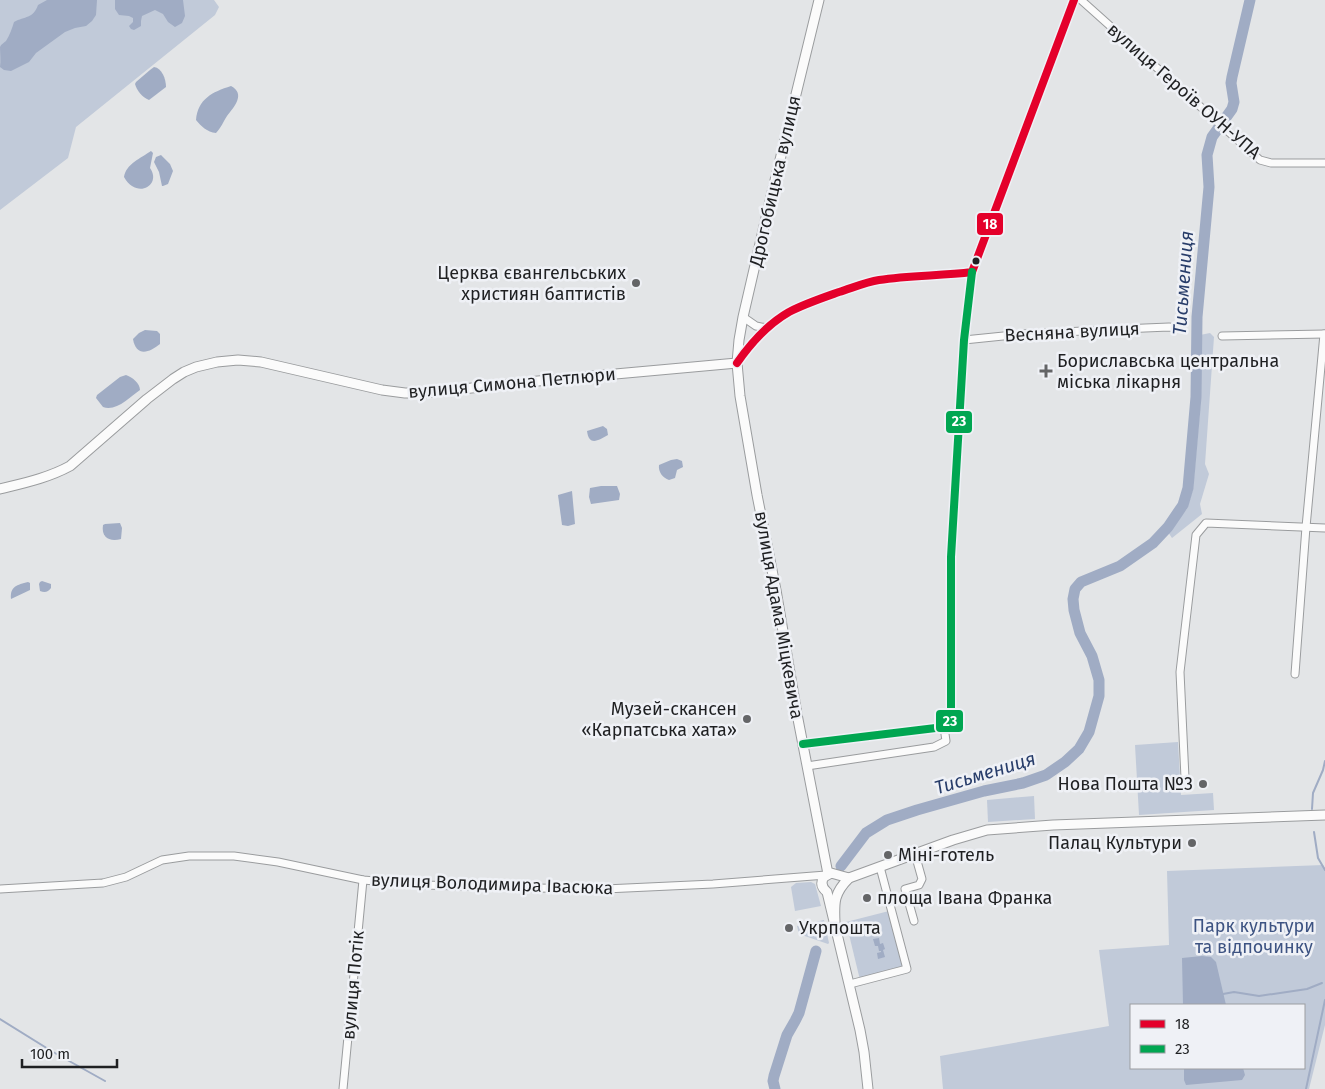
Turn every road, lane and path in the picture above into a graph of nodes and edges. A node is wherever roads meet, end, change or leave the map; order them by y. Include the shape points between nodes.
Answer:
1 (819, 0) edge
2 (1074, 0) edge
3 (1081, 0) edge
4 (1325, 163) edge
5 (972, 272) junction
6 (743, 317) junction
7 (767, 328) junction
8 (1180, 328) dead end
9 (1324, 334) edge
10 (1222, 336) dead end
11 (964, 340) junction
12 (737, 363) junction
13 (0, 489) edge
14 (1306, 527) junction
15 (1325, 528) edge
16 (1295, 674) dead end
17 (944, 727) junction
18 (802, 744) junction
19 (807, 766) junction
20 (1185, 778) dead end
21 (1325, 815) edge
22 (915, 854) junction
23 (880, 867) junction
24 (829, 873) junction
25 (811, 876) junction
26 (849, 878) junction
27 (363, 880) junction
28 (822, 884) junction
29 (839, 888) junction
30 (0, 889) edge
31 (827, 892) junction
32 (914, 921) dead end
33 (835, 922) junction
34 (850, 984) junction
35 (343, 1089) edge
36 (868, 1089) edge

1 - 6 main road, Дрогобицька вулиця
2 - 5 street
3 - 4 street, вулиця Героїв ОУН-УПА via 1260,160
5 - 7 street via 878,280 815,301 790,312
5 - 11 street
6 - 7 street via 756,326
6 - 12 main road, Дрогобицька вулиця
7 - 12 street
8 - 11 street, Весняна вулиця via 1022,334
9 - 10 street
9 - 14 street
11 - 17 street via 951,557 951,720
12 - 13 main road, вулиця Симона Петлюри via 405,393 260,362 217,362 184,372 166,384 70,466 49,476
12 - 18 main road, вулиця Адама Міцкевича via 752,468
14 - 15 street
14 - 16 street
14 - 20 street via 1206,523 1196,534 1180,672
17 - 18 street
17 - 19 street via 946,741 934,747
18 - 19 main road, вулиця Адама Міцкевича
19 - 24 main road, вулиця Адама Міцкевича
21 - 22 main road via 1017,827 977,832
22 - 23 main road
22 - 32 street via 922,879 919,886 905,889
23 - 26 main road
23 - 34 street via 907,969
24 - 25 street
24 - 26 main road
24 - 28 main road
24 - 29 main road via 841,882
25 - 27 street, вулиця Володимира Івасюка via 605,889 424,885
25 - 28 street
26 - 29 main road
27 - 30 street, вулиця Володимира Івасюка via 278,862 234,856 198,856 162,860 110,882
27 - 35 street, вулиця Потік
28 - 31 main road
29 - 31 main road via 835,892
29 - 33 main road via 834,904
31 - 33 main road
33 - 34 main road
34 - 36 main road via 863,1043

